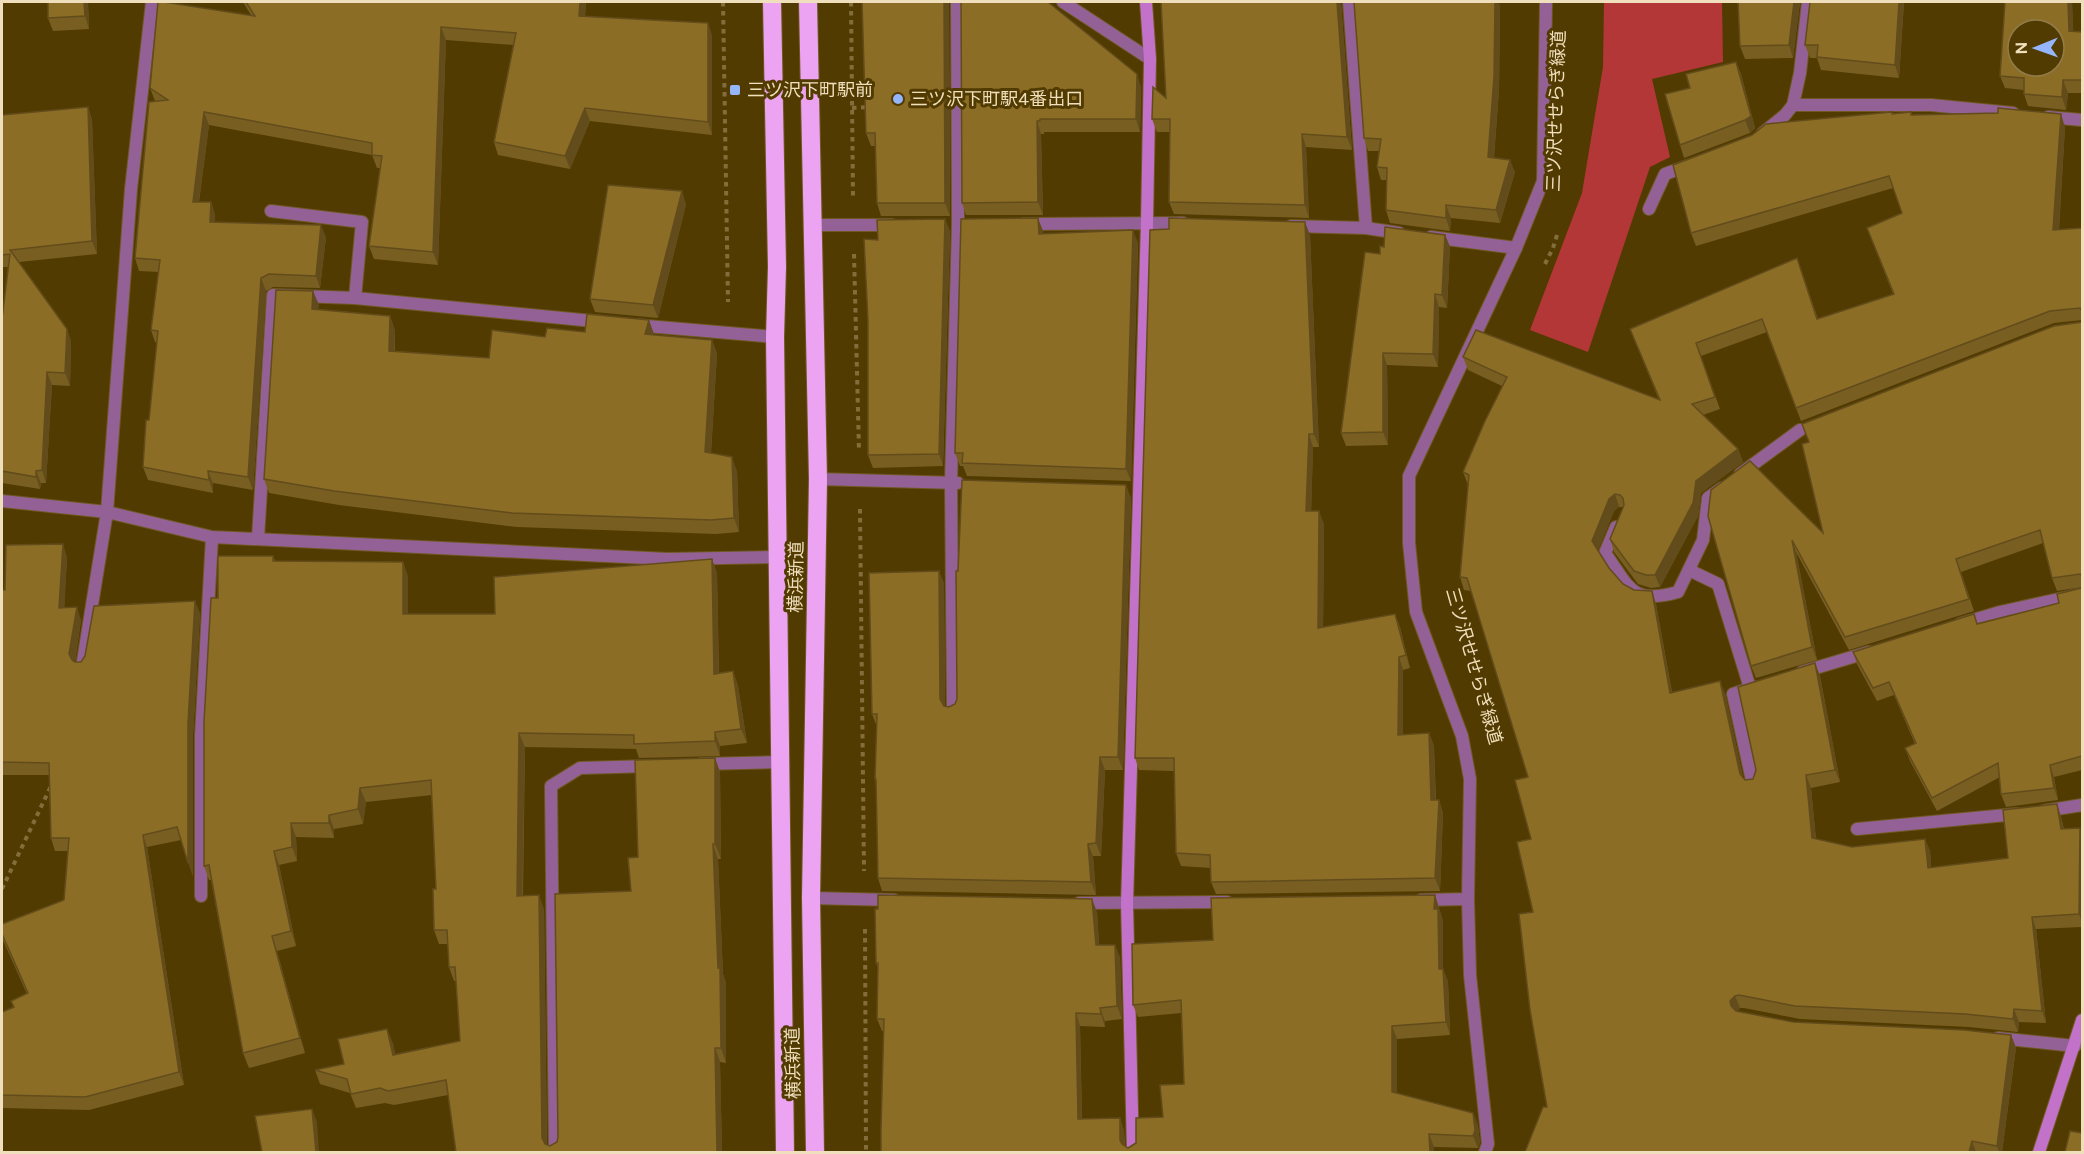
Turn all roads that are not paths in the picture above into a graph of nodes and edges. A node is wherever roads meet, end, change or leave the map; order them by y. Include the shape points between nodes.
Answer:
1 (152, 2) edge
2 (772, 2) edge
3 (808, 2) edge
4 (957, 2) edge
5 (1064, 2) edge
6 (1146, 2) edge
7 (1349, 2) edge
8 (1546, 2) edge
9 (1808, 2) edge
10 (1150, 59) junction
11 (1793, 105) junction
12 (2082, 120) edge
13 (1754, 140) edge
14 (1704, 160) edge
15 (1649, 209) dead end
16 (270, 211) dead end
17 (1147, 222) junction
18 (1017, 224) edge
19 (1193, 224) edge
20 (813, 225) junction
21 (900, 225) edge
22 (1274, 226) edge
23 (1366, 228) junction
24 (1516, 248) junction
25 (355, 298) junction
26 (775, 337) junction
27 (1805, 428) edge
28 (818, 479) junction
29 (951, 482) junction
30 (975, 483) edge
31 (2, 501) edge
32 (107, 512) junction
33 (1622, 515) edge
34 (212, 537) junction
35 (258, 538) junction
36 (778, 557) junction
37 (1689, 570) junction
38 (2082, 594) edge
39 (1943, 629) edge
40 (1886, 646) edge
41 (82, 667) edge
42 (1784, 677) edge
43 (953, 712) edge
44 (781, 762) junction
45 (687, 765) edge
46 (663, 766) edge
47 (1753, 785) edge
48 (2082, 805) edge
49 (1857, 829) dead end
50 (201, 896) dead end
51 (811, 898) junction
52 (1468, 899) junction
53 (912, 900) edge
54 (1410, 900) edge
55 (1245, 902) edge
56 (1068, 903) edge
57 (1127, 904) junction
58 (2082, 1020) edge
59 (1981, 1036) edge
60 (2075, 1046) junction
61 (555, 1152) edge
62 (785, 1152) edge
63 (815, 1152) edge
64 (1133, 1152) edge
65 (1485, 1152) edge
66 (2039, 1152) edge

1 - 32 street via 131,189
2 - 26 highway, 横浜新道
3 - 20 highway, 横浜新道
4 - 29 street via 958,224
5 - 10 street
6 - 10 street
7 - 23 street
8 - 24 street via 1543,181
9 - 11 street
10 - 17 street
11 - 12 street via 1931,105
11 - 13 street
14 - 15 street via 1665,174
16 - 25 street via 362,222
17 - 18 street
17 - 19 street
17 - 57 street via 1133,489
20 - 21 street
20 - 28 highway, 横浜新道
22 - 23 street
23 - 24 street
24 - 52 street via 1409,476 1409,543 1416,612 1462,736 1470,779
25 - 26 street
25 - 35 street via 273,295
26 - 36 highway, 横浜新道
27 - 37 street via 1708,498 1703,540
28 - 29 street
28 - 51 highway, 横浜新道
29 - 30 street
29 - 43 street
31 - 32 street
32 - 34 street
32 - 41 street
33 - 37 street via 1605,553 1640,596 1657,598 1678,592
34 - 35 street
34 - 50 street via 201,736
35 - 36 street via 668,559
36 - 44 highway, 横浜新道
37 - 47 street via 1718,584 1756,686 1733,694
38 - 39 street
40 - 42 street
44 - 45 street
44 - 62 highway, 横浜新道
46 - 61 street via 580,768 551,786
48 - 49 street
51 - 53 street
51 - 63 highway, 横浜新道
52 - 54 street
52 - 65 street via 1470,975 1488,1144
55 - 57 street
56 - 57 street
57 - 64 street
58 - 60 street
59 - 60 street
60 - 66 street

